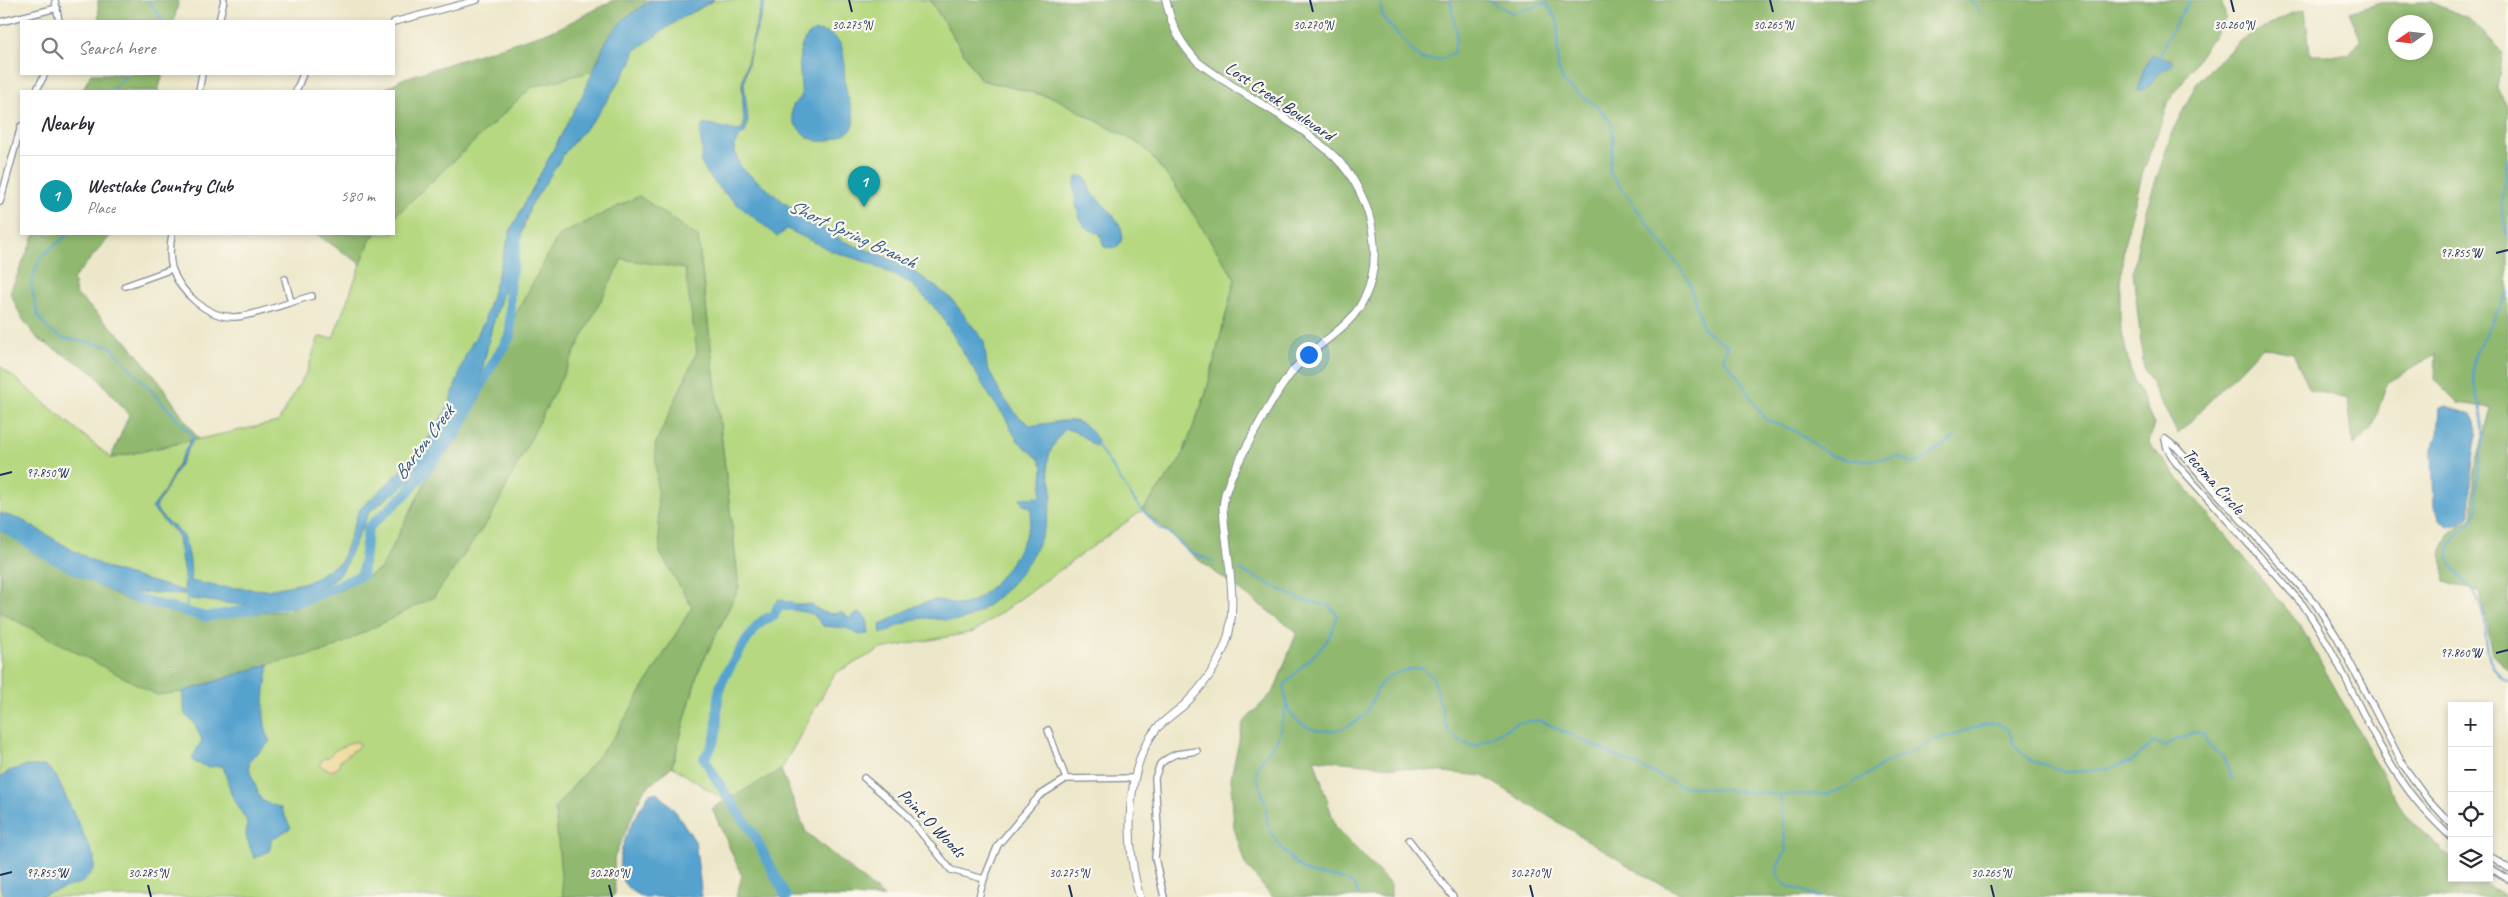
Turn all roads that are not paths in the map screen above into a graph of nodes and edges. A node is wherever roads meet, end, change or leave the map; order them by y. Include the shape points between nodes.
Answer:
1 (55, 0) edge
2 (224, 0) edge
3 (477, 0) edge
4 (1166, 0) edge
5 (458, 2) edge
6 (58, 8) junction
7 (59, 20) edge
8 (219, 20) edge
9 (0, 22) edge
10 (395, 22) edge
11 (44, 75) edge
12 (202, 75) edge
13 (303, 75) edge
14 (37, 90) edge
15 (199, 90) edge
16 (296, 90) edge
17 (20, 130) edge
18 (0, 202) edge
19 (172, 235) edge
20 (172, 269) junction
21 (285, 279) dead end
22 (125, 286) dead end
23 (312, 296) dead end
24 (291, 302) junction
25 (2294, 577) junction
26 (2287, 584) junction
27 (2300, 584) junction
28 (2293, 591) junction
29 (2369, 701) junction
30 (2360, 705) junction
31 (2373, 709) junction
32 (2365, 714) junction
33 (1048, 730) dead end
34 (1197, 751) dead end
35 (864, 778) dead end
36 (1135, 778) junction
37 (1066, 779) junction
38 (2448, 821) edge
39 (2448, 828) edge
40 (2445, 831) junction
41 (2451, 837) edge
42 (1409, 840) dead end
43 (2493, 859) edge
44 (2508, 868) edge
45 (2493, 870) edge
46 (984, 879) junction
47 (2508, 879) edge
48 (979, 897) edge
49 (1140, 897) edge
50 (1164, 897) edge
51 (1453, 897) edge

1 - 6 street
2 - 8 street
3 - 5 street
4 - 36 street, Lost Creek Boulevard via 1177,35 1198,62 1304,132 1348,172 1370,213 1372,272 1369,287 1358,309 1343,326 1312,349 1290,374 1231,477 1223,507 1231,626 1209,675 1147,743
5 - 10 street
6 - 7 street
6 - 9 street
11 - 14 street
12 - 15 street
13 - 16 street
17 - 18 street
19 - 20 street
20 - 22 street
20 - 24 street via 191,297 209,311 221,315 234,317
21 - 24 street
23 - 24 street
25 - 26 street
25 - 26 street, Tecoma Circle via 2176,447 2165,439 2176,463
25 - 27 street, Tecoma Circle
26 - 28 street, Tecoma Circle
27 - 28 street
27 - 29 street, Tecoma Circle via 2327,620
28 - 30 street, Tecoma Circle via 2321,630
29 - 30 street
29 - 31 street, Tecoma Circle
30 - 32 street, Tecoma Circle
31 - 32 street
31 - 38 street, Tecoma Circle via 2403,766
32 - 40 street, Tecoma Circle via 2406,786
33 - 37 street
34 - 50 street via 1168,758 1160,764 1155,778 1158,829 1155,858
35 - 46 street, Point O Woods via 905,813 951,870
36 - 37 street
36 - 49 street, Lost Creek Boulevard via 1129,819
37 - 46 street via 1039,796 1006,835 998,845
39 - 40 street
40 - 41 street, Tecoma Circle
42 - 51 street
43 - 44 street
45 - 47 street
46 - 48 street

